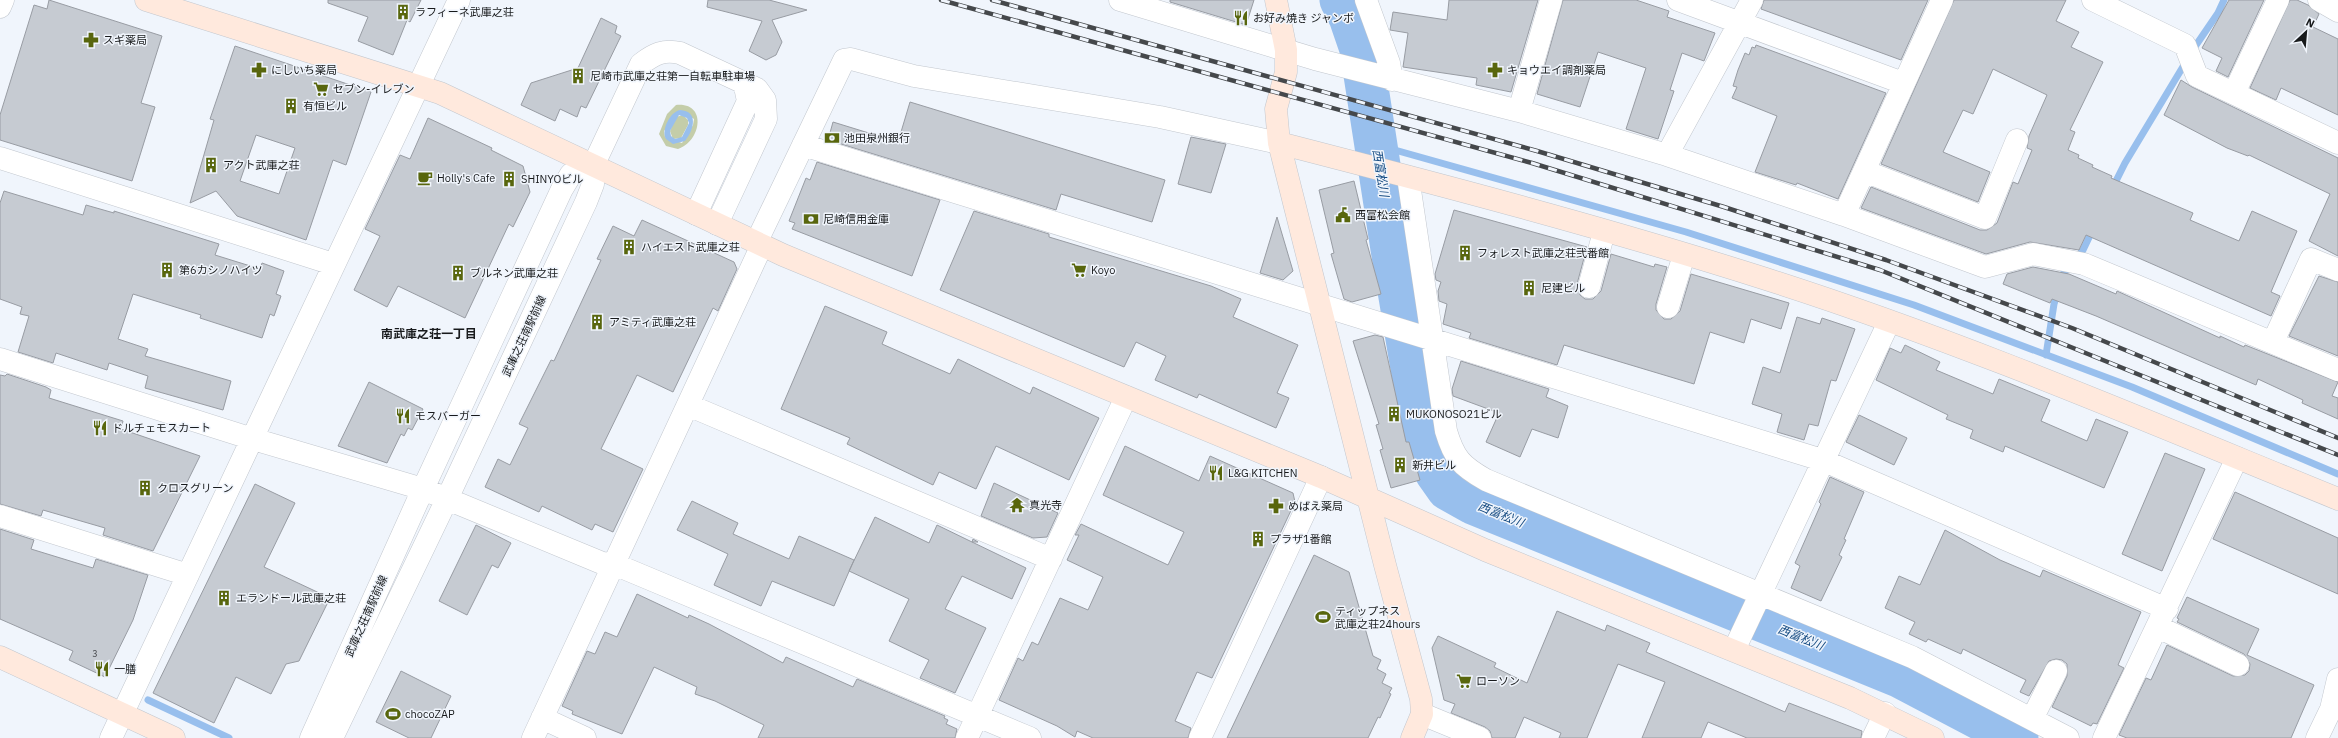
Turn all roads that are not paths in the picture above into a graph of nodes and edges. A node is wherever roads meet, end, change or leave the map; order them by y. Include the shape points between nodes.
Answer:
1 (4, 0) edge
2 (146, 0) edge
3 (459, 0) edge
4 (1120, 0) edge
5 (1276, 0) edge
6 (1366, 0) edge
7 (1551, 0) edge
8 (1678, 0) edge
9 (1752, 0) edge
10 (1942, 0) edge
11 (2092, 0) edge
12 (2278, 0) edge
13 (2319, 0) edge
14 (0, 7) edge
15 (2338, 11) edge
16 (1740, 23) junction
17 (1286, 50) junction
18 (1386, 78) junction
19 (744, 82) junction
20 (1903, 83) junction
21 (418, 87) junction
22 (2234, 93) junction
23 (1519, 111) junction
24 (2017, 140) dead end
25 (1279, 142) junction
26 (2338, 143) edge
27 (803, 144) junction
28 (1667, 155) junction
29 (0, 158) edge
30 (593, 166) junction
31 (1864, 171) junction
32 (1400, 175) junction
33 (696, 214) junction
34 (1844, 215) junction
35 (717, 224) junction
36 (1604, 232) junction
37 (759, 244) junction
38 (1684, 255) junction
39 (333, 264) junction
40 (2338, 270) edge
41 (1589, 287) dead end
42 (1319, 304) junction
43 (1668, 307) dead end
44 (1889, 322) junction
45 (1424, 337) junction
46 (2273, 342) junction
47 (0, 359) edge
48 (2338, 370) edge
49 (1126, 397) junction
50 (688, 405) junction
51 (253, 439) junction
52 (2237, 458) junction
53 (1822, 460) junction
54 (1321, 477) junction
55 (423, 489) junction
56 (1368, 498) junction
57 (447, 499) junction
58 (2338, 499) edge
59 (0, 516) edge
60 (1051, 559) junction
61 (614, 564) junction
62 (188, 575) junction
63 (1757, 600) junction
64 (2162, 618) junction
65 (1734, 650) junction
66 (0, 657) edge
67 (2238, 665) dead end
68 (2056, 670) dead end
69 (2338, 679) edge
70 (122, 714) junction
71 (1422, 714) junction
72 (1885, 714) junction
73 (977, 716) junction
74 (542, 718) junction
75 (2032, 719) junction
76 (111, 738) edge
77 (174, 738) edge
78 (310, 738) edge
79 (332, 738) edge
80 (533, 738) edge
81 (585, 738) edge
82 (967, 738) edge
83 (1030, 738) edge
84 (1200, 738) edge
85 (1412, 738) edge
86 (1480, 738) edge
87 (1873, 738) edge
88 (1933, 738) edge
89 (2068, 738) edge
90 (2104, 738) edge
91 (2317, 738) edge

1 - 14 street
2 - 21 street
3 - 21 street
4 - 17 street
5 - 17 street
6 - 18 street via 1389,63
7 - 23 street
8 - 16 street
9 - 16 street
10 - 20 street
11 - 22 street via 2185,45 2197,76
12 - 22 street
13 - 15 street
16 - 20 street
16 - 28 street
17 - 18 street
17 - 25 street via 1286,72 1276,109
18 - 23 street
19 - 30 street via 680,53 669,50 653,55 641,64
19 - 33 street via 748,101
19 - 35 street via 757,89 765,100 766,119
20 - 31 street
21 - 30 street via 440,93
21 - 39 street
22 - 26 street
23 - 28 street
24 - 31 street via 1985,218
25 - 27 street via 1160,117 914,76 851,59 844,60
25 - 32 street
25 - 42 street
27 - 37 street
27 - 42 street
28 - 34 street
29 - 39 street
30 - 33 street
30 - 55 street, 武庫之荘南駅前線 via 572,174 562,189
30 - 57 street, 武庫之荘南駅前線 via 593,184 586,202
31 - 34 street
32 - 36 street
32 - 45 street
33 - 35 street
34 - 46 street via 1985,267 2033,254 2084,264
35 - 37 street
36 - 38 street
36 - 41 street
37 - 49 street
37 - 50 street
38 - 43 street
38 - 44 street via 1767,280
39 - 51 street
40 - 46 street via 2311,259
42 - 45 street
42 - 56 street
44 - 52 street via 2112,406
44 - 53 street
45 - 53 street
45 - 63 street via 1452,451 1464,468
46 - 48 street
47 - 51 street
49 - 54 street
49 - 60 street
50 - 60 street
50 - 61 street
51 - 55 street
51 - 62 street
52 - 58 street
52 - 64 street
53 - 63 street
53 - 64 street
54 - 56 street
54 - 84 street
55 - 57 street
55 - 78 street, 武庫之荘南駅前線
56 - 65 street via 1485,550
56 - 71 street via 1421,699
57 - 61 street via 602,563
57 - 79 street, 武庫之荘南駅前線
59 - 62 street
60 - 73 street
61 - 73 street
61 - 74 street
62 - 70 street
63 - 65 street
63 - 75 street via 1912,657
64 - 67 street
64 - 90 street
65 - 72 street
66 - 70 street
68 - 75 street
69 - 91 street via 2331,709
70 - 76 street
70 - 77 street
71 - 85 street
71 - 86 street
72 - 87 street
72 - 88 street
73 - 82 street
73 - 83 street
74 - 80 street
74 - 81 street
75 - 89 street

